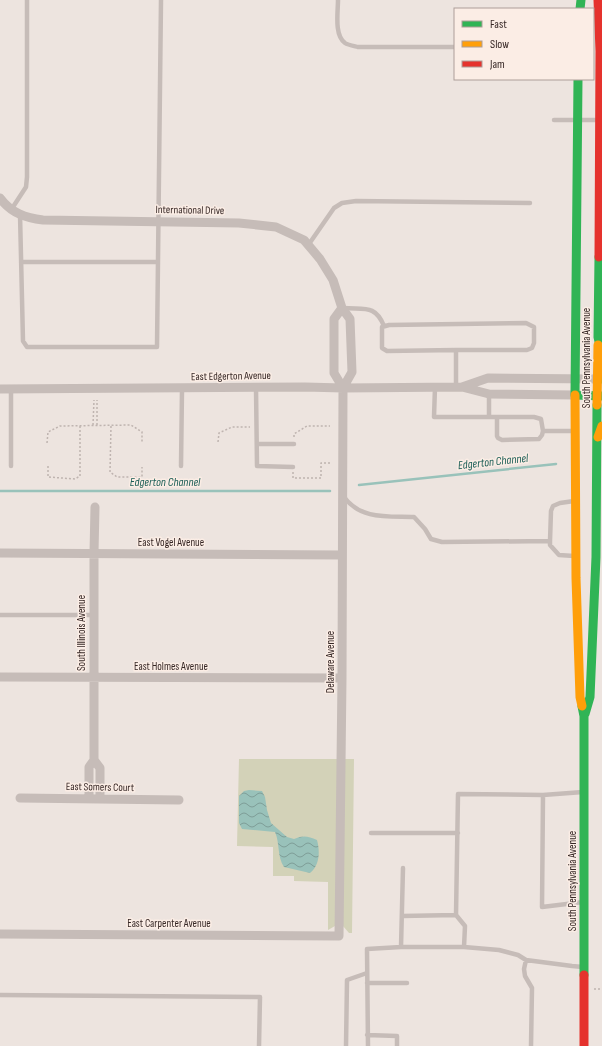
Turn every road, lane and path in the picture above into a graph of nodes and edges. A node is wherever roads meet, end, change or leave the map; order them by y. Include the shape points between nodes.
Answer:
1 (27, 0) edge
2 (160, 0) edge
3 (338, 0) edge
4 (598, 0) edge
5 (601, 28) edge
6 (454, 47) edge
7 (578, 80) edge
8 (554, 120) dead end
9 (599, 120) junction
10 (578, 121) junction
11 (0, 199) edge
12 (530, 203) dead end
13 (600, 206) edge
14 (11, 210) junction
15 (20, 214) junction
16 (158, 222) junction
17 (600, 227) edge
18 (309, 244) junction
19 (21, 262) junction
20 (158, 262) junction
21 (342, 308) junction
22 (384, 326) junction
23 (598, 337) junction
24 (456, 350) junction
25 (602, 355) edge
26 (576, 379) junction
27 (600, 379) edge
28 (435, 387) junction
29 (459, 387) junction
30 (256, 388) junction
31 (343, 388) junction
32 (0, 389) edge
33 (11, 389) junction
34 (182, 389) junction
35 (489, 394) junction
36 (575, 395) junction
37 (600, 396) edge
38 (94, 400) dead end
39 (97, 400) dead end
40 (489, 417) junction
41 (497, 417) junction
42 (80, 425) junction
43 (93, 425) junction
44 (97, 425) junction
45 (111, 425) junction
46 (330, 426) dead end
47 (602, 426) edge
48 (257, 427) junction
49 (543, 431) junction
50 (575, 431) junction
51 (294, 434) dead end
52 (598, 437) junction
53 (47, 442) dead end
54 (142, 442) dead end
55 (218, 442) dead end
56 (257, 444) junction
57 (294, 444) dead end
58 (330, 463) dead end
59 (11, 466) dead end
60 (48, 466) dead end
61 (181, 466) dead end
62 (294, 466) dead end
63 (142, 467) dead end
64 (293, 478) dead end
65 (343, 494) junction
66 (600, 497) edge
67 (576, 501) junction
68 (95, 506) dead end
69 (550, 541) junction
70 (599, 543) edge
71 (0, 553) edge
72 (94, 553) junction
73 (342, 555) junction
74 (584, 562) junction
75 (0, 615) edge
76 (94, 615) junction
77 (0, 677) edge
78 (93, 678) junction
79 (342, 678) junction
80 (584, 716) junction
81 (94, 760) junction
82 (584, 792) junction
83 (543, 794) junction
84 (20, 798) dead end
85 (88, 799) junction
86 (100, 799) junction
87 (179, 800) dead end
88 (371, 833) dead end
89 (458, 833) junction
90 (403, 868) dead end
91 (584, 902) junction
92 (456, 915) junction
93 (402, 916) junction
94 (0, 934) edge
95 (339, 936) joint
96 (401, 947) junction
97 (464, 947) junction
98 (526, 960) junction
99 (584, 967) junction
100 (367, 973) junction
101 (367, 983) junction
102 (407, 983) dead end
103 (0, 995) edge
104 (367, 1035) junction
105 (259, 1046) edge
106 (346, 1046) edge
107 (368, 1046) edge
108 (397, 1046) edge
109 (531, 1046) edge
110 (584, 1046) edge

1 - 14 lane via 27,177 26,187
2 - 16 lane
3 - 6 lane via 338,29 346,44 358,47
4 - 5 main road, South Pennsylvania Avenue
5 - 9 main road, South Pennsylvania Avenue
7 - 10 main road, South Pennsylvania Avenue
8 - 10 lane
9 - 10 lane
9 - 13 main road, South Pennsylvania Avenue
10 - 26 main road, South Pennsylvania Avenue
11 - 14 street, International Drive
12 - 18 lane via 342,203 334,208
13 - 17 main road, South Pennsylvania Avenue
14 - 15 street, International Drive
15 - 16 street, International Drive via 43,220
15 - 19 lane
16 - 18 street, International Drive via 263,225 276,227
16 - 20 lane
17 - 23 main road, South Pennsylvania Avenue
18 - 21 street, International Drive via 333,280
19 - 20 lane
19 - 20 lane via 23,341 27,347 157,347
21 - 22 lane via 372,311 380,317
21 - 31 street, International Drive via 350,319 352,372
21 - 31 street via 334,319 334,373
22 - 24 lane via 381,330 382,348 387,351
22 - 24 lane via 526,323 534,327 534,343 532,348 527,350
23 - 25 main road
23 - 27 main road, South Pennsylvania Avenue
24 - 29 lane
26 - 27 street, East Edgerton Avenue
26 - 29 street, East Edgerton Avenue via 488,378
26 - 36 main road, South Pennsylvania Avenue
27 - 37 main road, South Pennsylvania Avenue
28 - 29 street, East Edgerton Avenue
28 - 31 street, East Edgerton Avenue
28 - 40 lane via 434,417
29 - 35 street, East Edgerton Avenue
30 - 31 street, East Edgerton Avenue
30 - 34 street, East Edgerton Avenue
30 - 48 lane
31 - 65 street, Delaware Avenue
32 - 33 street, East Edgerton Avenue
33 - 34 street, East Edgerton Avenue
33 - 59 lane
34 - 61 lane
35 - 36 street, East Edgerton Avenue
35 - 40 lane
36 - 37 main road
36 - 50 main road, South Pennsylvania Avenue
37 - 52 main road, South Pennsylvania Avenue
38 - 43 path
39 - 44 path
40 - 41 lane
41 - 49 lane via 538,418 541,419
41 - 49 lane via 497,436 502,440 539,439
42 - 43 path
42 - 53 path via 60,426 48,432
42 - 60 path via 80,476 48,477
43 - 44 path
44 - 45 path
45 - 54 path via 131,425 142,432
45 - 63 path via 110,472 117,477 142,477
46 - 51 path via 307,426
47 - 52 main road
48 - 55 path via 232,427 218,433
48 - 56 lane
49 - 50 lane
50 - 67 main road, South Pennsylvania Avenue
52 - 66 main road, South Pennsylvania Avenue
56 - 57 lane
56 - 62 lane via 257,466
58 - 64 path via 321,463 321,478
65 - 69 lane via 354,508 362,512 372,515 414,517 431,539 442,542
65 - 73 street, Delaware Avenue
66 - 70 main road, South Pennsylvania Avenue
67 - 69 lane via 560,502 552,506
67 - 74 main road, South Pennsylvania Avenue
68 - 72 street, South Illinois Avenue
69 - 74 lane via 550,545 559,555
70 - 74 main road, South Pennsylvania Avenue
71 - 72 street, East Vogel Avenue
72 - 73 street, East Vogel Avenue
72 - 76 street, South Illinois Avenue
73 - 79 street, Delaware Avenue
74 - 80 main road, South Pennsylvania Avenue via 580,697
74 - 80 main road, South Pennsylvania Avenue via 590,697
75 - 76 lane
76 - 78 street, South Illinois Avenue
77 - 78 street, East Holmes Avenue
78 - 79 street, East Holmes Avenue
78 - 81 street, South Illinois Avenue
79 - 95 street, Delaware Avenue
80 - 82 main road, South Pennsylvania Avenue
81 - 85 street, South Illinois Avenue via 88,767
81 - 86 street, South Illinois Avenue via 100,768
82 - 83 lane
82 - 91 main road, South Pennsylvania Avenue
83 - 89 lane via 458,794
83 - 91 lane via 542,907
84 - 85 street, East Somers Court
85 - 86 street, East Somers Court
86 - 87 street, East Somers Court
88 - 89 lane
89 - 92 lane
90 - 93 lane
91 - 99 main road, South Pennsylvania Avenue
92 - 93 lane
92 - 97 lane via 465,926
93 - 96 lane
94 - 95 street, East Carpenter Avenue
96 - 97 lane
96 - 100 lane via 367,949
97 - 98 lane via 499,950
98 - 99 lane
98 - 109 lane via 525,976 532,988
99 - 110 main road, South Pennsylvania Avenue
100 - 101 lane
100 - 106 lane via 347,980
101 - 102 lane
101 - 104 lane
103 - 105 lane via 260,997
104 - 107 lane
104 - 108 lane via 397,1036

